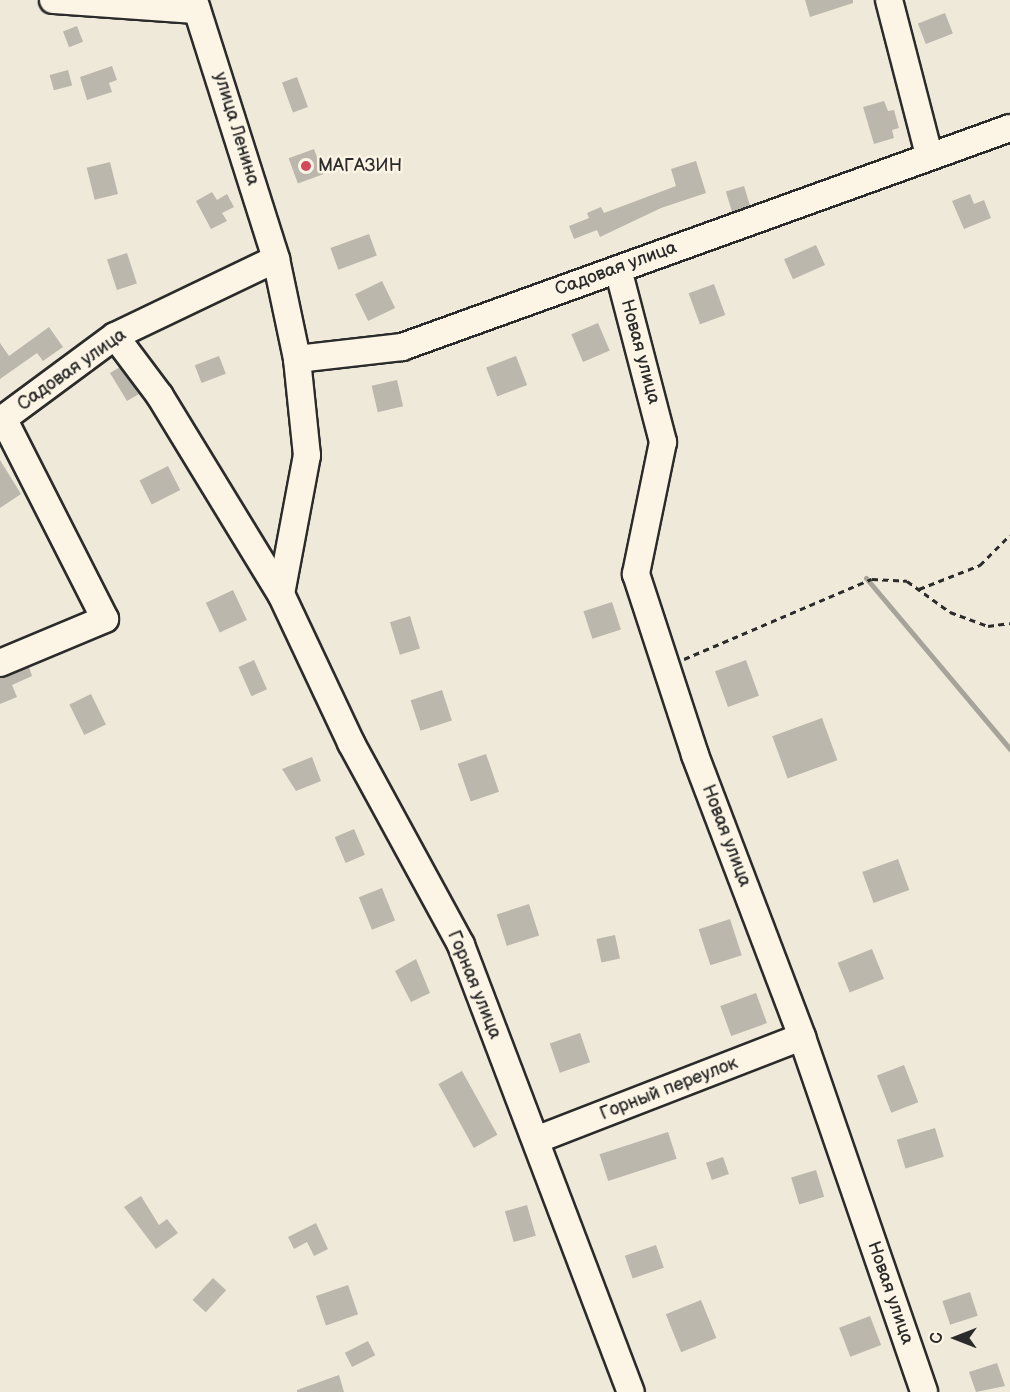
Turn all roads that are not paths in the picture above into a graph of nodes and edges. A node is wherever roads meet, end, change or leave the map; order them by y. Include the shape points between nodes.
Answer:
1 (53, 0) edge
2 (890, 0) edge
3 (196, 5) edge
4 (1010, 128) edge
5 (929, 155) junction
6 (276, 259) junction
7 (618, 268) junction
8 (116, 336) junction
9 (297, 359) junction
10 (2, 419) edge
11 (281, 594) junction
12 (0, 663) edge
13 (802, 1037) junction
14 (536, 1140) junction
15 (631, 1392) edge
16 (924, 1392) edge

1 - 3 street
2 - 5 street
3 - 6 street, улица Ленина
4 - 5 street, Садовая улица
5 - 7 street, Садовая улица
6 - 8 street, Садовая улица
6 - 9 street, улица Ленина
7 - 9 street, Садовая улица via 402,347
7 - 13 street, Новая улица via 663,442 636,574 666,667
8 - 10 street, Садовая улица
8 - 11 street, Горная улица via 160,396
9 - 11 street, улица Ленина via 307,454
10 - 12 street via 105,619
11 - 14 street, Горная улица via 351,743 461,945
13 - 14 street, Горный переулок
13 - 16 street, Новая улица
14 - 15 street, Горная улица

